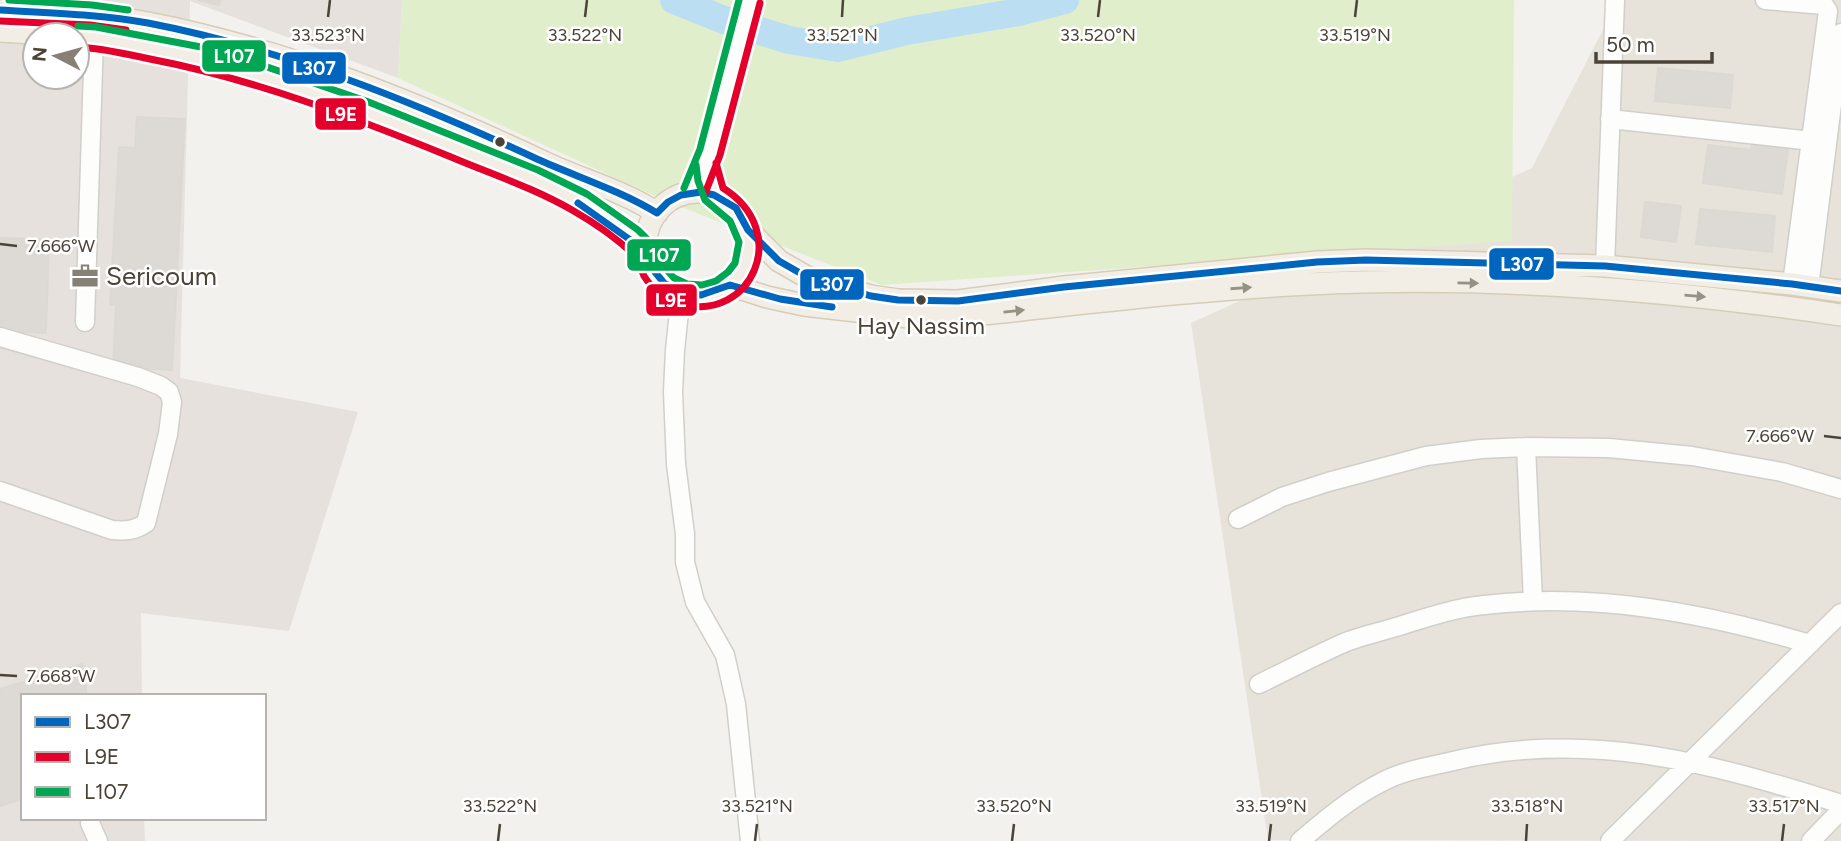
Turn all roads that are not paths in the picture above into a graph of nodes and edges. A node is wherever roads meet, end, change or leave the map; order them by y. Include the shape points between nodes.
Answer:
1 (750, 0) edge
2 (1615, 0) edge
3 (1765, 0) edge
4 (0, 10) edge
5 (0, 31) edge
6 (21, 32) edge
7 (1841, 33) edge
8 (91, 37) edge
9 (86, 91) edge
10 (1610, 119) junction
11 (1836, 119) edge
12 (1812, 141) junction
13 (704, 193) junction
14 (657, 213) junction
15 (748, 230) junction
16 (648, 254) junction
17 (1605, 266) junction
18 (730, 285) junction
19 (1801, 286) junction
20 (1841, 291) edge
21 (681, 293) junction
22 (1841, 315) edge
23 (85, 323) dead end
24 (0, 337) edge
25 (1526, 447) junction
26 (1841, 489) edge
27 (0, 491) edge
28 (1238, 519) dead end
29 (1533, 601) junction
30 (1841, 612) edge
31 (1810, 644) junction
32 (1259, 684) dead end
33 (1693, 761) junction
34 (1841, 804) edge
35 (1841, 810) edge
36 (90, 823) dead end
37 (98, 841) edge
38 (750, 841) edge
39 (1300, 841) edge
40 (1610, 841) edge
41 (1811, 841) edge

1 - 13 street via 706,164
2 - 10 street
3 - 12 street via 1828,8
4 - 14 main road via 146,23 321,69 414,104
5 - 6 main road
7 - 11 street
8 - 16 main road via 216,62 397,123 562,192 614,225
9 - 23 street
10 - 12 street
10 - 17 street
11 - 19 street
12 - 19 street
13 - 14 main road via 681,195
13 - 15 main road via 736,208
14 - 16 main road via 648,233
15 - 17 main road via 779,261 807,277 871,296 932,302 1317,262 1429,260
15 - 18 main road via 747,260
16 - 21 main road via 656,274
17 - 19 main road
18 - 21 main road via 706,295
18 -> 22 main road via 804,305 917,318 1248,288 1466,282 1736,300
19 - 20 main road
21 - 38 street via 673,393 685,562 695,602 725,655 736,704
24 - 27 street via 149,382 169,392 172,402 146,523 138,529 112,530
25 - 26 street via 1692,456 1783,472
25 - 28 street via 1426,456 1282,497
25 - 29 street
29 - 31 street via 1683,612
29 - 32 street via 1482,605 1400,625 1347,642
30 - 31 street
31 - 33 street
33 - 34 street
33 - 39 street via 1559,747 1467,757 1385,780
33 - 40 street
35 - 41 street
36 - 37 street

